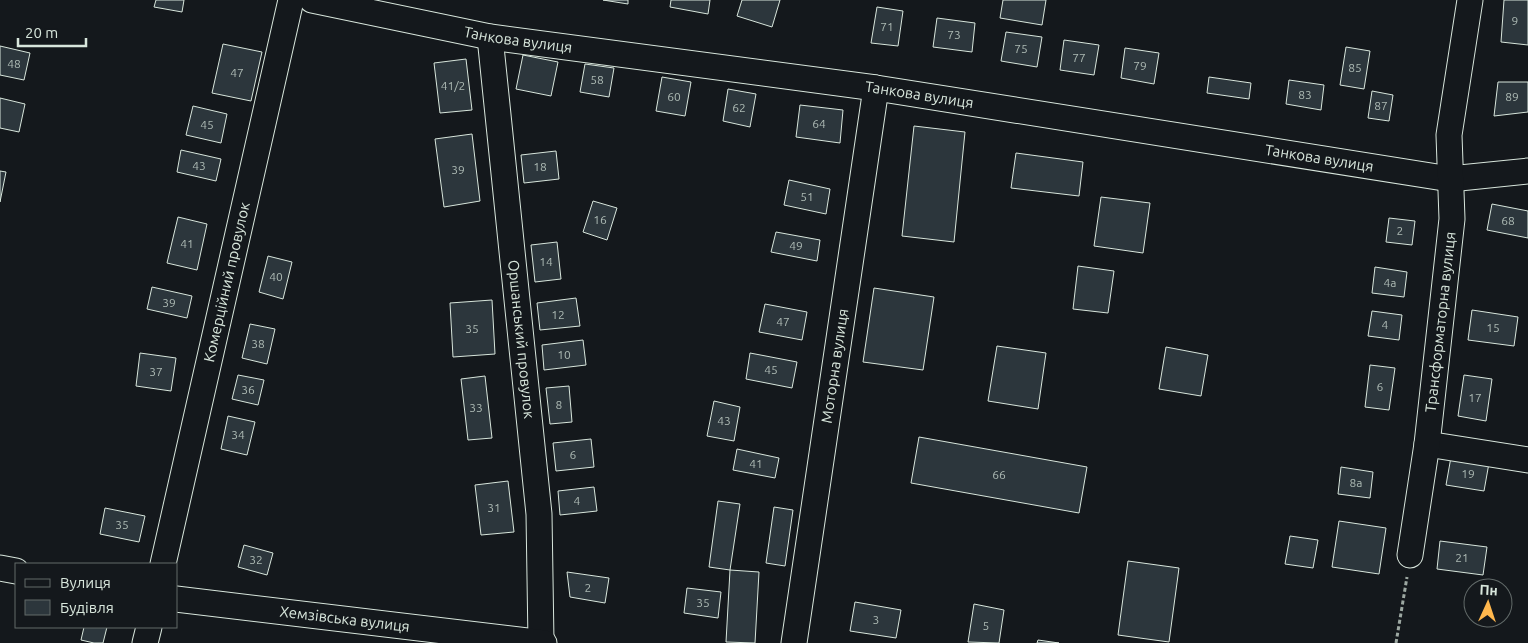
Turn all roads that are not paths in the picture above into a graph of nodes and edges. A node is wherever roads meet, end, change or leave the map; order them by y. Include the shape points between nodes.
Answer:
1 (291, 0) edge
2 (1470, 0) edge
3 (323, 1) edge
4 (490, 37) junction
5 (876, 88) junction
6 (1528, 170) edge
7 (1450, 179) junction
8 (1427, 444) junction
9 (1528, 460) edge
10 (1410, 555) road end
11 (163, 563) edge
12 (0, 568) edge
13 (15, 571) edge
14 (178, 599) edge
15 (149, 628) edge
16 (367, 633) edge
17 (146, 643) edge
18 (542, 643) edge
19 (794, 643) edge

1 - 11 street, Комерційний провулок
2 - 7 street, Трансформаторна вулиця via 1449,135
3 - 4 street, Танкова вулиця
4 - 5 street, Танкова вулиця
4 - 18 street, Оршанський провулок via 540,514
5 - 7 street, Танкова вулиця
5 - 19 street, Моторна вулиця
6 - 7 street, Танкова вулиця
7 - 8 street, Трансформаторна вулиця via 1452,219
8 - 9 street
8 - 10 street, Трансформаторна вулиця
12 - 13 street
14 - 16 street, Хемзівська вулиця
15 - 17 street
16 - 18 street, Хемзівська вулиця

